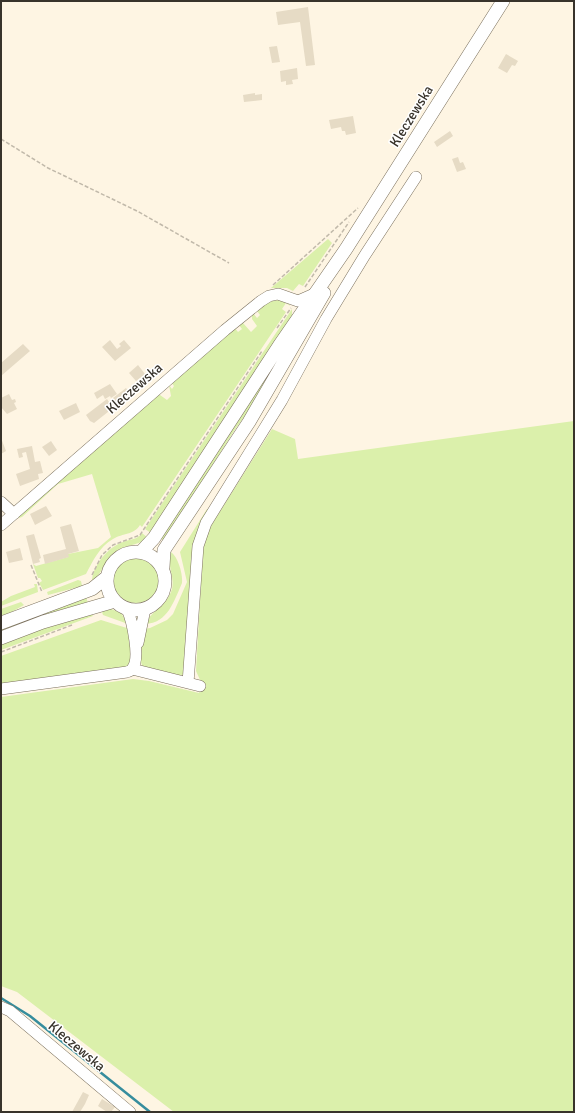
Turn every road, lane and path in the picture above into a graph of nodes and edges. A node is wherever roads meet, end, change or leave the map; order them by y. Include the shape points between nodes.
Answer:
1 (503, 1) edge
2 (1, 139) edge
3 (416, 177) dead end
4 (354, 216) dead end
5 (349, 222) dead end
6 (346, 248) junction
7 (229, 263) dead end
8 (314, 294) junction
9 (261, 301) junction
10 (296, 301) junction
11 (298, 316) junction
12 (274, 333) dead end
13 (266, 345) dead end
14 (1, 502) edge
15 (14, 514) junction
16 (1, 525) edge
17 (141, 552) junction
18 (30, 565) dead end
19 (162, 567) junction
20 (107, 577) junction
21 (92, 589) junction
22 (42, 592) dead end
23 (115, 601) junction
24 (127, 609) junction
25 (145, 609) junction
26 (1, 623) edge
27 (74, 625) dead end
28 (1, 638) edge
29 (135, 649) junction
30 (1, 652) edge
31 (132, 669) junction
32 (188, 683) junction
33 (200, 686) dead end
34 (1, 689) edge
35 (1, 1007) edge
36 (130, 1112) edge

1 - 6 main road, Kleczewska
2 - 7 path via 48,168 137,211
3 - 32 street via 326,319 282,400 206,523 198,546
4 - 9 path via 362,204 265,292
5 - 10 path
6 - 8 main road, Kleczewska
6 - 19 main road, Kleczewska via 325,291 249,422 164,550
8 - 10 street
8 - 11 main road, Kleczewska
9 - 10 street, Kleczewska via 278,294
9 - 15 street, Kleczewska
10 - 11 street
10 - 12 path
11 - 17 main road, Kleczewska via 154,538
13 - 21 path via 140,535 118,542 102,555 90,577
14 - 15 street
15 - 16 street, Kleczewska
17 - 19 main road via 154,557
17 - 20 main road via 133,551 119,557 113,563
18 - 22 path
19 - 25 main road via 166,578 164,592 159,600
20 - 21 main road
20 - 23 main road via 108,590
21 - 26 main road
23 - 24 main road
23 - 28 main road via 43,622
24 - 25 main road
24 - 29 street
25 - 29 street
27 - 30 path
29 - 31 street
31 - 32 street
31 - 34 street via 127,672
32 - 33 street
35 - 36 street, Kleczewska via 10,1011

